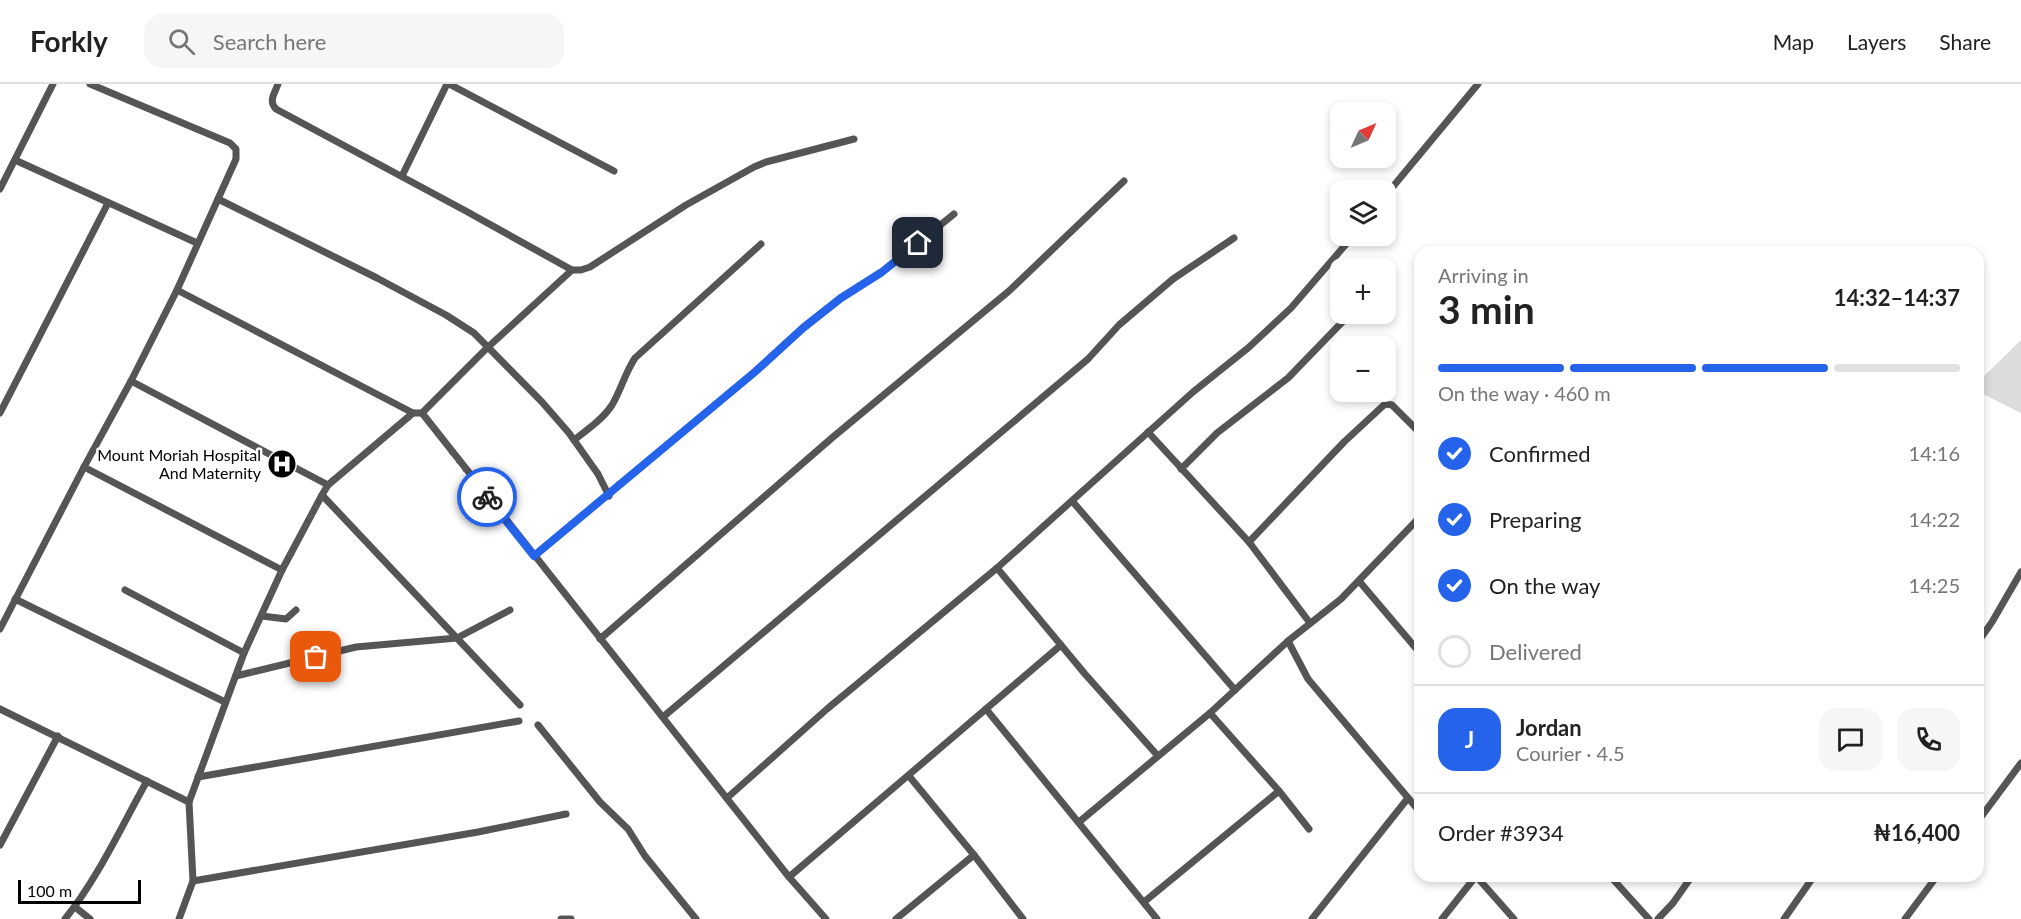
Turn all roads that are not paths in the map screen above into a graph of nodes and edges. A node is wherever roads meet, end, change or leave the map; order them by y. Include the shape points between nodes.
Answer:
1 (53, 84) edge
2 (90, 84) edge
3 (278, 84) edge
4 (448, 84) edge
5 (1478, 84) edge
6 (854, 139) dead end
7 (15, 160) junction
8 (614, 171) dead end
9 (402, 176) junction
10 (1124, 181) dead end
11 (1396, 183) edge
12 (0, 189) edge
13 (218, 199) junction
14 (108, 203) junction
15 (954, 214) dead end
16 (1234, 238) dead end
17 (198, 243) junction
18 (760, 244) dead end
19 (1344, 246) edge
20 (572, 270) junction
21 (177, 290) junction
22 (1340, 324) edge
23 (487, 348) junction
24 (131, 381) junction
25 (0, 413) edge
26 (418, 413) junction
27 (1414, 427) edge
28 (1148, 432) junction
29 (574, 441) junction
30 (84, 467) junction
31 (1181, 468) junction
32 (328, 484) junction
33 (322, 495) junction
34 (609, 496) junction
35 (1073, 502) junction
36 (1414, 523) edge
37 (1249, 542) junction
38 (534, 556) junction
39 (997, 568) junction
40 (282, 570) junction
41 (2021, 572) edge
42 (1359, 581) junction
43 (125, 590) dead end
44 (15, 599) junction
45 (296, 610) dead end
46 (510, 610) dead end
47 (262, 616) junction
48 (1310, 623) junction
49 (0, 629) edge
50 (1984, 632) edge
51 (457, 638) junction
52 (600, 639) junction
53 (1288, 641) junction
54 (1061, 645) junction
55 (1414, 646) edge
56 (244, 653) junction
57 (236, 676) junction
58 (1235, 690) junction
59 (225, 702) junction
60 (520, 705) dead end
61 (0, 708) edge
62 (986, 709) junction
63 (1210, 714) junction
64 (663, 717) junction
65 (519, 721) dead end
66 (538, 725) dead end
67 (58, 736) junction
68 (1158, 756) junction
69 (2021, 763) edge
70 (909, 776) junction
71 (198, 777) junction
72 (147, 781) junction
73 (1279, 791) junction
74 (727, 798) junction
75 (1408, 798) junction
76 (189, 802) junction
77 (1414, 805) edge
78 (1984, 813) edge
79 (566, 814) dead end
80 (1079, 822) junction
81 (1309, 828) dead end
82 (0, 845) edge
83 (974, 855) junction
84 (789, 877) junction
85 (193, 881) junction
86 (1471, 882) edge
87 (1481, 882) edge
88 (1615, 882) edge
89 (1688, 882) edge
90 (1810, 882) edge
91 (1933, 882) edge
92 (1144, 902) junction
93 (75, 907) junction
94 (65, 919) edge
95 (90, 919) edge
96 (179, 919) edge
97 (561, 919) edge
98 (571, 919) edge
99 (696, 919) edge
100 (826, 919) edge
101 (896, 919) edge
102 (1023, 919) edge
103 (1157, 919) edge
104 (1311, 919) edge
105 (1442, 919) edge
106 (1514, 919) edge
107 (1648, 919) edge
108 (1658, 919) edge
109 (1784, 919) edge
110 (1905, 919) edge

1 - 7 street
2 - 13 street via 230,143 236,149 236,159
3 - 9 street via 271,101 276,109
4 - 8 street
4 - 9 street
5 - 11 street
6 - 20 street via 754,167 590,267
7 - 12 street
7 - 14 street
9 - 20 street
10 - 52 street via 1009,291
13 - 17 street
13 - 23 street via 446,315 474,333
14 - 17 street
14 - 25 street
15 - 34 street via 803,328
16 - 64 street via 1164,287 1119,325 1088,359
17 - 21 street
18 - 29 street via 635,358 613,404
19 - 28 street via 1291,308
20 - 23 street
21 - 24 street
21 - 26 street
22 - 31 street via 1288,378
23 - 26 street
23 - 29 street via 542,402
24 - 30 street
24 - 32 street
26 - 32 street
26 - 38 street
27 - 37 street via 1392,405 1385,404 1344,441
28 - 31 street
28 - 35 street
29 - 34 street
30 - 40 street
30 - 44 street
31 - 37 street
32 - 33 street
33 - 40 street
33 - 51 street
34 - 38 street
35 - 39 street
35 - 58 street
36 - 42 street
37 - 48 street
38 - 52 street
39 - 54 street
39 - 74 street
40 - 47 street
41 - 50 street
42 - 48 street
42 - 55 street
43 - 56 street
44 - 49 street
44 - 59 street
45 - 47 street via 286,619
46 - 51 street
47 - 56 street
48 - 53 street
51 - 57 street via 356,647
51 - 60 street
52 - 64 street
53 - 58 street
53 - 75 street via 1308,679
54 - 62 street
54 - 68 street
56 - 57 street
57 - 59 street
58 - 63 street
59 - 71 street
61 - 67 street
62 - 70 street
62 - 80 street
63 - 68 street
63 - 73 street
64 - 74 street
65 - 71 street
66 - 99 street via 600,802 628,829
67 - 72 street
67 - 82 street
68 - 80 street
69 - 78 street
70 - 83 street
70 - 84 street
71 - 76 street
72 - 76 street
72 - 93 street
73 - 81 street
73 - 92 street
74 - 84 street
75 - 77 street
75 - 104 street
76 - 85 street
79 - 85 street
80 - 92 street
83 - 101 street
83 - 102 street
84 - 100 street
85 - 96 street
86 - 105 street
87 - 106 street
88 - 107 street
89 - 108 street
90 - 109 street
91 - 110 street
92 - 103 street
93 - 94 street
93 - 95 street
97 - 98 street

